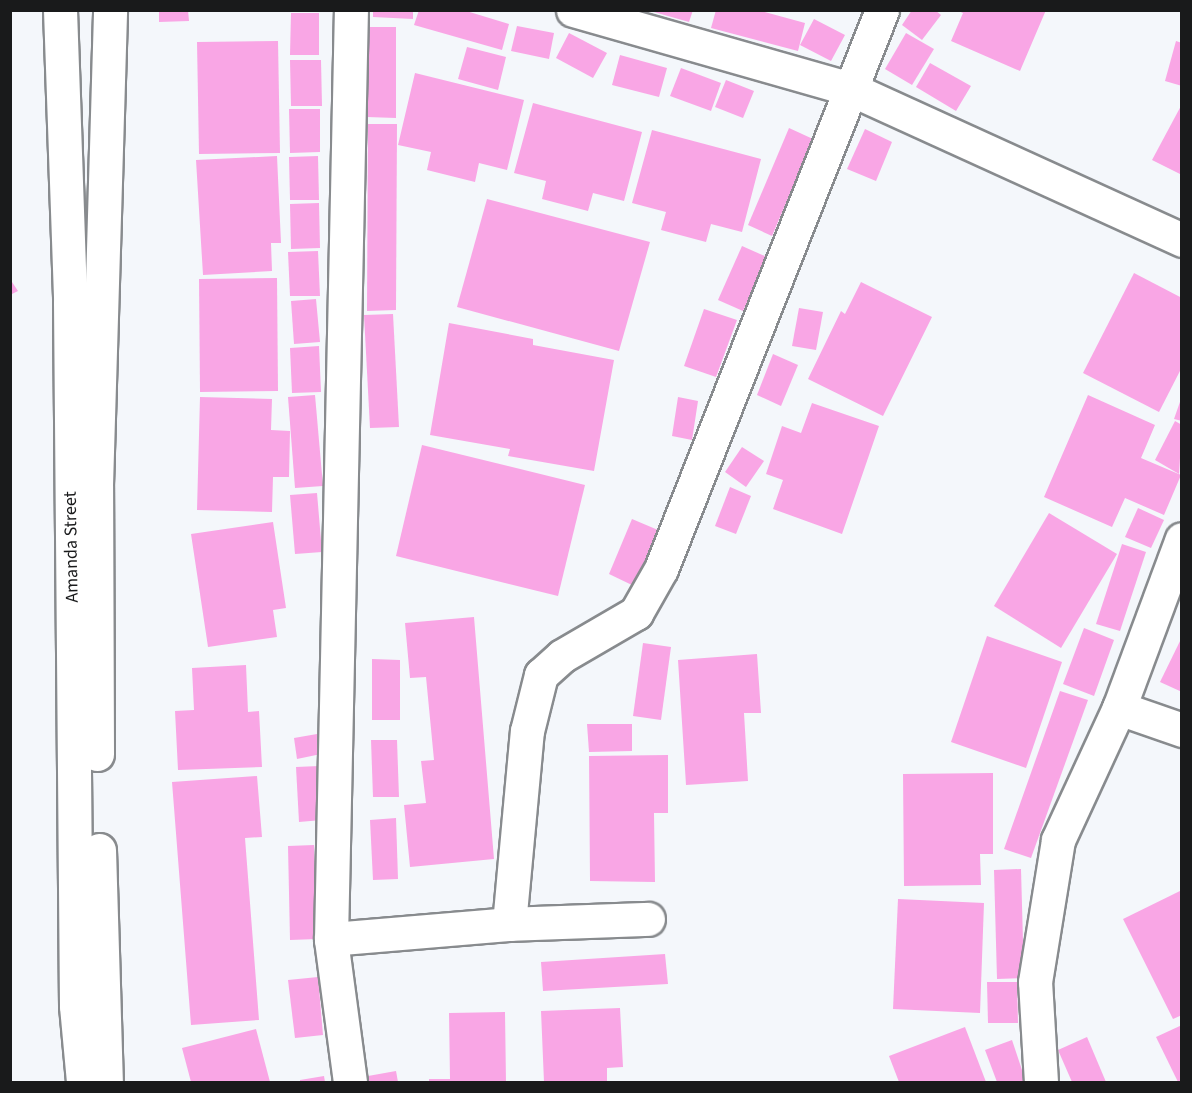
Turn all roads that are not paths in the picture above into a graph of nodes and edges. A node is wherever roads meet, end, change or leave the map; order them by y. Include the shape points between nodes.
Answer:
1 (60, 10) edge
2 (110, 10) edge
3 (351, 10) edge
4 (573, 10) edge
5 (882, 10) edge
6 (851, 89) junction
7 (62, 145) junction
8 (103, 147) junction
9 (1182, 240) edge
10 (1182, 539) edge
11 (84, 580) junction
12 (1119, 708) junction
13 (1182, 730) edge
14 (648, 919) dead end
15 (509, 924) junction
16 (331, 939) junction
17 (83, 1083) edge
18 (106, 1083) edge
19 (350, 1083) edge
20 (1041, 1083) edge

1 - 7 street, Amanda Street
2 - 8 street, Amanda Street
3 - 16 street
4 - 6 street
5 - 6 street
6 - 9 street
6 - 15 street via 661,569 636,613 562,656 541,675 527,731
7 - 8 street
7 - 11 street, Amanda Street
8 - 11 street, Amanda Street
10 - 12 street
11 - 17 street, Amanda Street via 76,1006
11 - 18 street, Amanda Street
12 - 13 street
12 - 20 street via 1058,840 1035,982
14 - 15 street
15 - 16 street
16 - 19 street

